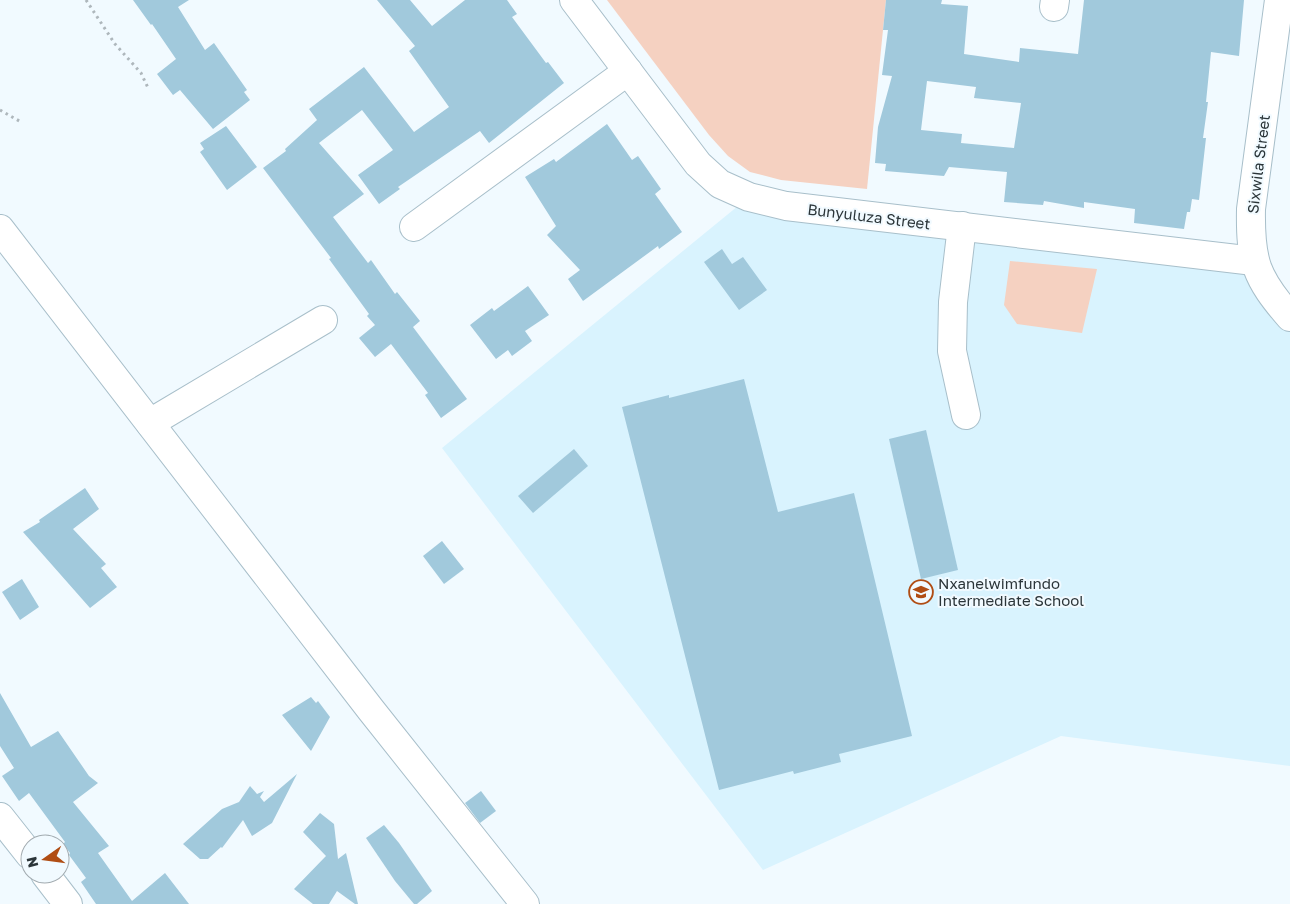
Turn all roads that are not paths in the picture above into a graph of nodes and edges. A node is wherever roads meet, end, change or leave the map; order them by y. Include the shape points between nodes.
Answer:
1 (574, 0) edge
2 (1279, 0) edge
3 (1283, 30) edge
4 (628, 71) junction
5 (962, 226) junction
6 (414, 227) dead end
7 (0, 229) edge
8 (1254, 261) junction
9 (1290, 317) edge
10 (322, 320) dead end
11 (966, 415) dead end
12 (150, 423) junction
13 (0, 817) edge
14 (20, 842) edge
15 (53, 884) edge
16 (68, 904) edge
17 (525, 904) edge

1 - 4 street, Bunyuluza Street
2 - 3 street, Sixwila Street
3 - 8 street, Sixwila Street via 1251,209 1250,236
4 - 5 street, Bunyuluza Street via 698,164 720,184 748,197 786,206
4 - 6 street
5 - 8 street, Bunyuluza Street
5 - 11 street via 953,302 952,351
7 - 12 street
8 - 9 street, Sixwila Street via 1263,281
10 - 12 street
12 - 17 street
13 - 14 street
15 - 16 street

